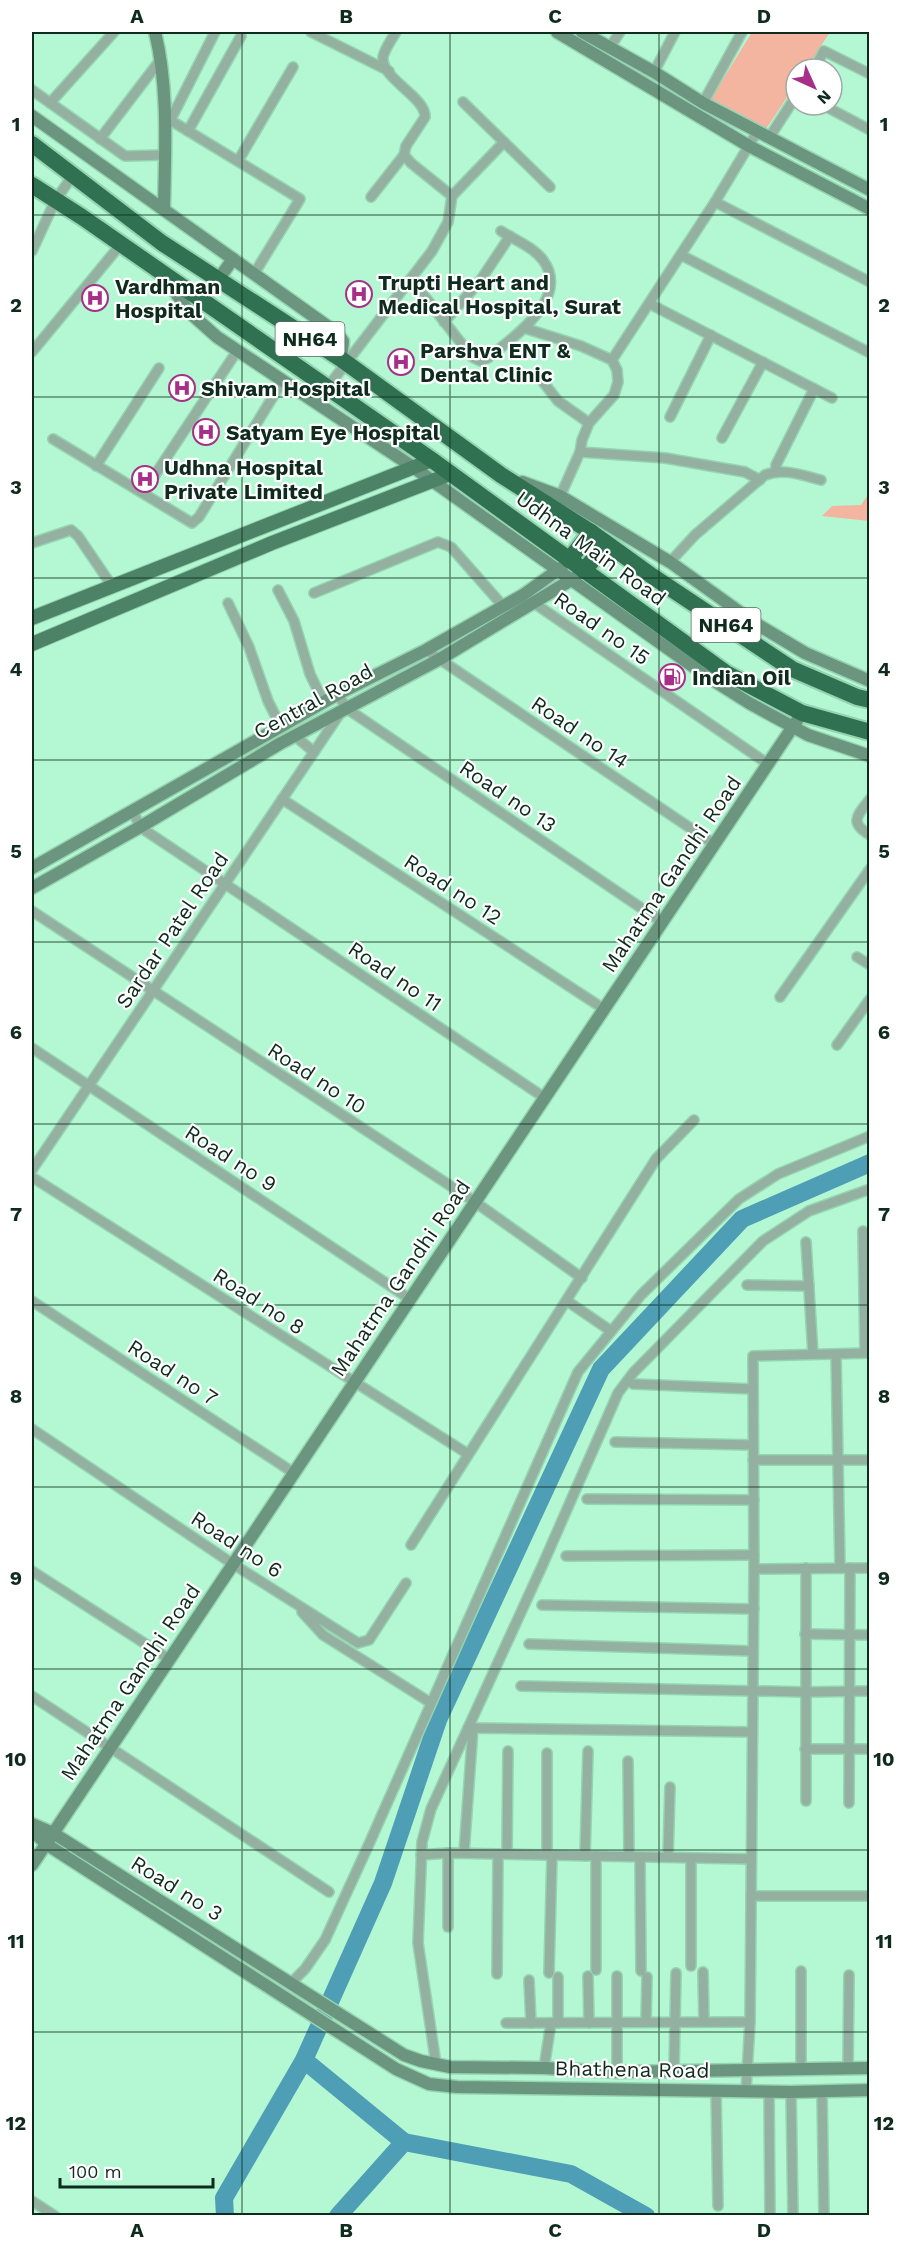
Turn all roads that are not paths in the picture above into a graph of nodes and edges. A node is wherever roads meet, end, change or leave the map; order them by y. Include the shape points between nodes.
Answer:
1 (114, 32) edge
2 (155, 32) edge
3 (215, 32) edge
4 (311, 32) edge
5 (396, 32) edge
6 (556, 32) edge
7 (582, 32) edge
8 (620, 32) edge
9 (675, 32) edge
10 (742, 32) edge
11 (241, 36) dead end
12 (610, 47) junction
13 (820, 57) edge
14 (836, 57) edge
15 (161, 58) junction
16 (844, 61) edge
17 (293, 67) dead end
18 (389, 71) junction
19 (654, 72) junction
20 (870, 74) edge
21 (32, 90) edge
22 (463, 102) dead end
23 (50, 103) junction
24 (703, 103) junction
25 (784, 115) edge
26 (32, 116) edge
27 (844, 116) edge
28 (170, 120) junction
29 (870, 130) edge
30 (188, 131) junction
31 (164, 132) junction
32 (758, 132) junction
33 (769, 138) junction
34 (100, 139) junction
35 (504, 142) junction
36 (32, 144) edge
37 (749, 146) junction
38 (165, 155) junction
39 (404, 155) junction
40 (238, 161) junction
41 (73, 175) junction
42 (32, 185) edge
43 (550, 187) dead end
44 (870, 190) edge
45 (452, 196) junction
46 (371, 197) dead end
47 (55, 201) junction
48 (715, 202) junction
49 (164, 209) junction
50 (870, 209) edge
51 (121, 244) junction
52 (32, 251) edge
53 (681, 255) junction
54 (233, 259) junction
55 (162, 274) junction
56 (254, 274) junction
57 (411, 279) junction
58 (218, 280) junction
59 (870, 282) edge
60 (650, 304) junction
61 (444, 322) junction
62 (524, 328) junction
63 (711, 335) junction
64 (237, 351) junction
65 (32, 352) edge
66 (870, 352) edge
67 (612, 360) junction
68 (344, 361) junction
69 (763, 362) junction
70 (159, 368) dead end
71 (540, 378) dead end
72 (282, 382) junction
73 (327, 388) junction
74 (814, 389) junction
75 (832, 398) dead end
76 (670, 417) dead end
77 (589, 423) junction
78 (722, 438) dead end
79 (53, 439) dead end
80 (580, 452) junction
81 (432, 460) junction
82 (96, 466) junction
83 (412, 467) junction
84 (776, 471) junction
85 (450, 474) junction
86 (760, 480) junction
87 (821, 480) dead end
88 (432, 481) junction
89 (143, 493) junction
90 (557, 502) junction
91 (591, 532) junction
92 (32, 543) edge
93 (606, 543) junction
94 (670, 562) junction
95 (564, 566) junction
96 (578, 576) junction
97 (112, 586) junction
98 (278, 590) dead end
99 (314, 593) dead end
100 (228, 603) dead end
101 (534, 603) junction
102 (503, 606) junction
103 (32, 618) edge
104 (32, 644) edge
105 (426, 650) junction
106 (440, 659) junction
107 (870, 681) edge
108 (338, 694) junction
109 (870, 700) edge
110 (324, 703) junction
111 (344, 709) junction
112 (797, 720) junction
113 (280, 727) junction
114 (870, 732) edge
115 (295, 736) junction
116 (314, 752) junction
117 (870, 756) edge
118 (768, 764) junction
119 (282, 799) junction
120 (870, 799) edge
121 (133, 811) junction
122 (140, 827) junction
123 (870, 835) edge
124 (714, 844) junction
125 (32, 868) edge
126 (870, 869) edge
127 (225, 884) junction
128 (32, 888) edge
129 (32, 911) edge
130 (662, 922) junction
131 (857, 957) dead end
132 (870, 965) edge
133 (152, 992) junction
134 (780, 997) dead end
135 (870, 999) edge
136 (604, 1009) junction
137 (837, 1045) dead end
138 (32, 1048) edge
139 (88, 1086) junction
140 (545, 1098) junction
141 (694, 1120) dead end
142 (870, 1136) edge
143 (32, 1170) edge
144 (32, 1177) edge
145 (870, 1189) edge
146 (475, 1202) junction
147 (863, 1231) dead end
148 (807, 1242) dead end
149 (582, 1278) junction
150 (747, 1285) dead end
151 (809, 1286) junction
152 (410, 1299) junction
153 (32, 1301) edge
154 (567, 1301) junction
155 (611, 1331) junction
156 (867, 1353) edge
157 (813, 1354) junction
158 (836, 1354) junction
159 (354, 1383) junction
160 (633, 1384) dead end
161 (753, 1389) junction
162 (32, 1429) edge
163 (615, 1442) dead end
164 (753, 1445) junction
165 (468, 1454) junction
166 (753, 1460) junction
167 (838, 1460) junction
168 (870, 1460) edge
169 (294, 1473) junction
170 (587, 1499) dead end
171 (754, 1500) junction
172 (411, 1545) dead end
173 (754, 1555) junction
174 (566, 1556) dead end
175 (233, 1564) junction
176 (806, 1568) junction
177 (845, 1568) junction
178 (870, 1568) edge
179 (754, 1569) junction
180 (32, 1571) edge
181 (406, 1583) dead end
182 (294, 1603) junction
183 (542, 1605) dead end
184 (754, 1609) junction
185 (805, 1634) junction
186 (849, 1635) junction
187 (870, 1635) edge
188 (529, 1644) dead end
189 (753, 1651) junction
190 (169, 1659) junction
191 (520, 1686) dead end
192 (870, 1690) edge
193 (753, 1691) junction
194 (849, 1691) junction
195 (805, 1692) junction
196 (32, 1696) edge
197 (431, 1704) junction
198 (471, 1728) junction
199 (752, 1732) junction
200 (110, 1748) junction
201 (805, 1749) junction
202 (849, 1749) junction
203 (870, 1749) edge
204 (507, 1751) dead end
205 (588, 1751) dead end
206 (547, 1753) dead end
207 (628, 1761) dead end
208 (670, 1786) dead end
209 (806, 1801) dead end
210 (849, 1803) dead end
211 (32, 1824) edge
212 (32, 1830) edge
213 (53, 1833) junction
214 (46, 1844) junction
215 (448, 1853) junction
216 (464, 1853) junction
217 (503, 1854) junction
218 (421, 1855) junction
219 (549, 1855) junction
220 (585, 1856) junction
221 (596, 1856) junction
222 (629, 1856) junction
223 (640, 1857) junction
224 (668, 1857) junction
225 (692, 1858) junction
226 (751, 1859) junction
227 (32, 1865) edge
228 (329, 1892) dead end
229 (751, 1896) junction
230 (870, 1896) edge
231 (448, 1927) dead end
232 (691, 1966) dead end
233 (801, 1971) dead end
234 (703, 1972) dead end
235 (676, 1973) dead end
236 (497, 1974) dead end
237 (617, 1976) dead end
238 (849, 1976) dead end
239 (529, 1980) dead end
240 (295, 1986) junction
241 (616, 2022) junction
242 (646, 2022) junction
243 (675, 2022) junction
244 (704, 2022) junction
245 (750, 2022) junction
246 (506, 2023) dead end
247 (531, 2023) junction
248 (555, 2023) junction
249 (589, 2023) junction
250 (404, 2055) joint
251 (436, 2064) junction
252 (544, 2068) junction
253 (870, 2068) edge
254 (396, 2069) joint
255 (801, 2069) junction
256 (848, 2069) junction
257 (747, 2070) junction
258 (674, 2071) junction
259 (618, 2072) junction
260 (716, 2090) junction
261 (870, 2090) edge
262 (746, 2091) junction
263 (769, 2091) junction
264 (791, 2092) junction
265 (822, 2092) junction
266 (32, 2201) edge
267 (718, 2206) dead end
268 (55, 2216) edge
269 (770, 2216) edge
270 (793, 2216) edge
271 (824, 2216) edge

1 - 23 street
2 - 15 street
3 - 28 street
4 - 18 street
5 - 18 street via 383,57
6 - 37 street
7 - 12 street
8 - 12 street
9 - 19 street
10 - 24 street
11 - 30 street
12 - 19 street
13 - 14 street via 824,51
15 - 31 street
15 - 34 street
16 - 20 street
17 - 40 street
18 - 39 street via 425,112
19 - 24 street
21 - 23 street
22 - 35 street
23 - 34 street
24 - 32 street
25 - 33 street
26 - 49 street
27 - 29 street
28 - 30 street
28 - 31 street
30 - 40 street
31 - 38 street
32 - 33 street
32 - 37 street
33 - 44 street
34 - 38 street via 125,156
35 - 43 street
35 - 45 street
36 - 41 highway, NH64
37 - 48 street
37 - 50 street
38 - 49 street
39 - 45 street
39 - 46 street
40 - 56 street via 300,199
41 - 47 street
41 - 58 highway, NH64
42 - 47 highway, Udhna Main Road
45 - 57 street via 448,222
47 - 51 highway, Udhna Main Road
47 - 52 street
48 - 53 street
48 - 59 street
49 - 54 street
51 - 55 highway, Udhna Main Road
51 - 65 street
53 - 60 street
53 - 66 street
54 - 56 street
54 - 58 street
55 - 64 street via 197,322
55 - 73 highway, Udhna Main Road
56 - 68 street via 337,333 343,340
57 - 61 street
57 - 68 street
58 - 68 highway, NH64
60 - 63 street
60 - 67 street
61 - 62 street via 465,350 480,361
61 - 62 street via 480,281 506,234 530,248 549,272 549,291 538,315
62 - 67 street
63 - 69 street
63 - 76 street
64 - 72 street
64 - 89 street
67 - 77 street via 618,382 614,394
68 - 73 street
68 - 90 highway, NH64 via 501,475
69 - 74 street
69 - 78 street
70 - 82 street
71 - 77 street via 558,400
72 - 83 street
72 - 89 street via 195,521 189,523
73 - 81 highway, Udhna Main Road
74 - 75 street
74 - 84 street
77 - 80 street
79 - 82 street
80 - 86 street via 665,458 745,472
80 - 90 street
81 - 83 main road
81 - 85 highway, Udhna Main Road
82 - 89 street
83 - 88 street
83 - 97 main road
84 - 86 street
84 - 87 street
85 - 88 main road
85 - 95 highway, Udhna Main Road
86 - 94 street via 694,535
88 - 95 street
88 - 104 main road
90 - 91 highway, NH64
90 - 94 street
91 - 93 highway, NH64
91 - 95 highway
92 - 97 street via 71,530
93 - 96 highway, Central Road
93 - 109 highway, NH64 via 792,669
94 - 107 street via 755,623 805,653
95 - 96 highway, Udhna Main Road / NH64
95 - 102 street, Central Road
96 - 101 street, Central Road
96 - 112 highway, Udhna Main Road / NH64
97 - 103 main road
98 - 110 street via 294,621 310,674
99 - 102 street via 438,542 451,547
100 - 113 street
101 - 106 street, Central Road
101 - 118 street, Road no 15
102 - 105 street, Central Road
105 - 106 street, Road no 14
105 - 108 street, Central Road
106 - 111 street, Central Road
106 - 124 street, Road no 14
108 - 110 street, Central Road
108 - 111 street, Road no 13
110 - 113 street, Central Road
111 - 115 street, Central Road
111 - 116 street, Sardar Patel Road
111 - 130 street, Road no 13
112 - 114 highway, Udhna Main Road / NH64
112 - 117 street via 808,735
112 - 118 street, Mahatma Gandhi Road
113 - 121 street, Central Road
115 - 116 street
115 - 122 street, Central Road
116 - 119 street, Sardar Patel Road
118 - 124 street, Mahatma Gandhi Road
119 - 127 street, Sardar Patel Road
119 - 136 street, Road no 12
120 - 123 street via 856,821
121 - 122 street
121 - 125 street, Central Road
122 - 127 street, Road no 11
122 - 128 street, Central Road
124 - 130 street, Mahatma Gandhi Road
126 - 134 street
127 - 133 street, Sardar Patel Road
127 - 140 street, Road no 11
129 - 133 street, Road no 10
130 - 136 street, Mahatma Gandhi Road
131 - 132 street
133 - 139 street, Sardar Patel Road
133 - 146 street, Road no 10
135 - 137 street
136 - 140 street, Mahatma Gandhi Road
138 - 139 street, Road no 9
139 - 143 street, Sardar Patel Road
139 - 152 street, Road no 9
140 - 146 street, Mahatma Gandhi Road
141 - 149 street via 656,1159
142 - 155 street via 778,1174 740,1199 641,1295
144 - 159 street, Road no 8
145 - 198 street via 809,1211 763,1241 626,1382
146 - 149 street, Road no 10
146 - 152 street, Mahatma Gandhi Road
147 - 156 street
148 - 151 street
149 - 154 street
150 - 151 street
151 - 157 street
152 - 159 street, Mahatma Gandhi Road
153 - 169 street, Road no 7
154 - 155 street
154 - 165 street
155 - 197 street via 571,1386
156 - 158 street
157 - 158 street
157 - 161 street via 753,1356
158 - 167 street
159 - 165 street, Road no 8
159 - 169 street, Mahatma Gandhi Road
160 - 161 street
161 - 164 street
162 - 175 street, Road no 6
163 - 164 street
164 - 166 street
165 - 172 street
166 - 167 street
166 - 171 street
167 - 168 street
167 - 177 street
169 - 175 street, Mahatma Gandhi Road
170 - 171 street
171 - 173 street
173 - 174 street
173 - 179 street
175 - 182 street, Road no 6
175 - 190 street, Mahatma Gandhi Road
176 - 177 street
176 - 179 street
176 - 185 street
177 - 178 street
177 - 186 street
179 - 184 street
180 - 190 street
181 - 182 street, Road no 6 via 364,1642 358,1643
182 - 197 street via 323,1635
183 - 184 street
184 - 189 street
185 - 186 street
185 - 195 street
186 - 187 street
186 - 194 street
188 - 189 street
189 - 193 street
190 - 200 street, Mahatma Gandhi Road
191 - 193 street
192 - 194 street
193 - 195 street
193 - 199 street
194 - 195 street
194 - 202 street
195 - 201 street
196 - 200 street
197 - 240 street via 325,1940
198 - 199 street
198 - 216 street
198 - 218 street via 431,1809
199 - 226 street
200 - 213 street, Mahatma Gandhi Road
200 - 228 street
201 - 202 street
201 - 209 street
202 - 203 street
202 - 210 street
204 - 217 street
205 - 220 street
206 - 219 street
207 - 222 street
208 - 224 street
211 - 213 street, Road no 3
212 - 214 street, Road no 3
213 - 214 street, Mahatma Gandhi Road
213 - 240 street, Road no 3
214 - 227 street, Mahatma Gandhi Road
214 - 254 street, Road no 3
215 - 216 street
215 - 218 street
215 - 231 street
216 - 217 street
217 - 219 street
217 - 236 street
218 - 251 street via 418,1943
219 - 220 street
219 - 248 street
220 - 221 street
221 - 222 street
221 - 249 street
222 - 223 street
223 - 224 street
223 - 242 street
224 - 225 street
225 - 226 street
225 - 232 street
226 - 229 street
229 - 230 street
229 - 245 street
233 - 255 street
234 - 244 street
235 - 243 street
237 - 241 street
238 - 256 street
239 - 247 street
240 - 250 street, Road no 3
241 - 242 street
241 - 249 street
241 - 259 street
242 - 243 street
243 - 244 street
243 - 258 street
244 - 245 street
245 - 257 street
246 - 247 street
247 - 248 street
248 - 249 street
248 - 252 street
250 - 251 street, Bhathena Road
251 - 252 street, Bhathena Road
252 - 259 street, Bhathena Road
253 - 256 street, Bhathena Road
254 - 260 street, Bhathena Road via 442,2086
255 - 256 street, Bhathena Road
255 - 257 street, Bhathena Road
257 - 258 street, Bhathena Road
257 - 262 street
258 - 259 street, Bhathena Road
260 - 262 street, Bhathena Road
260 - 267 street
261 - 265 street, Bhathena Road
262 - 263 street, Bhathena Road
263 - 264 street, Bhathena Road
263 - 269 street
264 - 265 street, Bhathena Road
264 - 270 street
265 - 271 street
266 - 268 street

